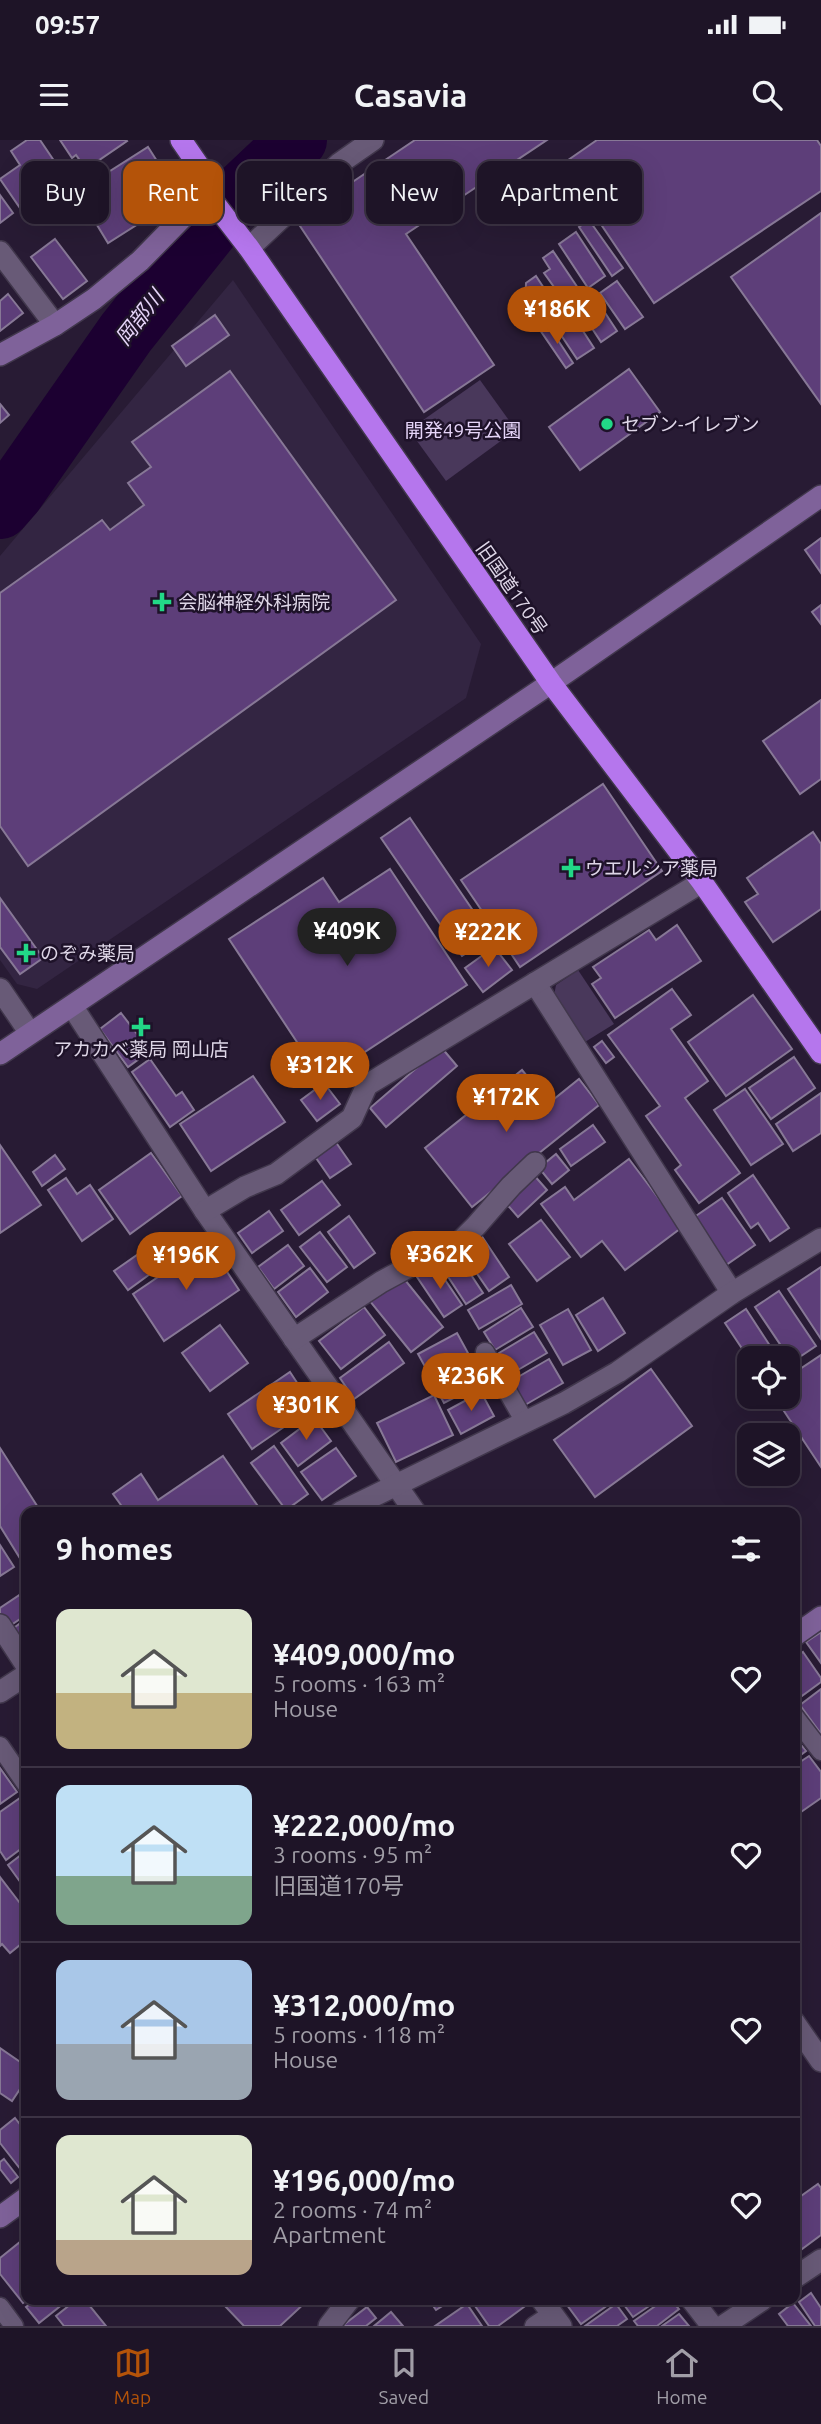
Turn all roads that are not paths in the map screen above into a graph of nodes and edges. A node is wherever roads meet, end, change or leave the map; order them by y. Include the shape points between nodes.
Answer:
1 (181, 140) edge
2 (373, 140) edge
3 (195, 161) edge
4 (223, 214) edge
5 (176, 224) edge
6 (249, 248) junction
7 (0, 252) edge
8 (55, 325) junction
9 (0, 355) edge
10 (821, 496) edge
11 (551, 683) junction
12 (702, 882) junction
13 (535, 983) junction
14 (0, 989) edge
15 (72, 1006) junction
16 (30, 1033) junction
17 (821, 1053) edge
18 (0, 1054) edge
19 (535, 1163) dead end
20 (205, 1211) junction
21 (821, 1239) edge
22 (732, 1293) junction
23 (294, 1339) junction
24 (485, 1352) dead end
25 (525, 1422) junction
26 (396, 1486) junction
27 (352, 1507) edge
28 (411, 1507) edge
29 (821, 1616) edge
30 (0, 1625) edge
31 (800, 1632) edge
32 (21, 1657) edge
33 (21, 1678) edge
34 (0, 1692) edge
35 (800, 1724) edge
36 (0, 1746) edge
37 (821, 1751) edge
38 (21, 1777) edge
39 (800, 2031) edge
40 (821, 2061) edge
41 (21, 2202) edge
42 (0, 2217) edge
43 (821, 2260) edge
44 (800, 2274) edge
45 (345, 2305) edge
46 (696, 2305) edge
47 (754, 2305) edge
48 (0, 2307) edge
49 (551, 2313) edge
50 (14, 2326) edge
51 (329, 2326) edge
52 (534, 2326) edge
53 (712, 2326) edge
54 (723, 2326) edge

1 - 3 highway, 旧国道170号
2 - 6 street via 340,163
4 - 6 highway, 旧国道170号
5 - 8 street via 140,261
6 - 11 highway, 旧国道170号
7 - 8 street
8 - 9 street
10 - 11 street
11 - 12 highway, 旧国道170号
11 - 15 street
12 - 13 street
12 - 17 highway, 旧国道170号
13 - 20 street via 367,1085 352,1118 276,1174
13 - 22 street
14 - 16 street
15 - 16 street
15 - 20 street
16 - 18 street
19 - 23 street via 453,1249 381,1282
20 - 23 street
21 - 22 street
22 - 25 street via 618,1372
23 - 26 street
24 - 25 lane
25 - 26 street
26 - 27 street
26 - 28 street
29 - 31 street
30 - 32 street
33 - 34 street
35 - 37 lane
36 - 38 lane
39 - 40 street
41 - 42 street
43 - 44 street
45 - 51 street
46 - 53 street
47 - 54 street
48 - 50 lane
49 - 52 lane

